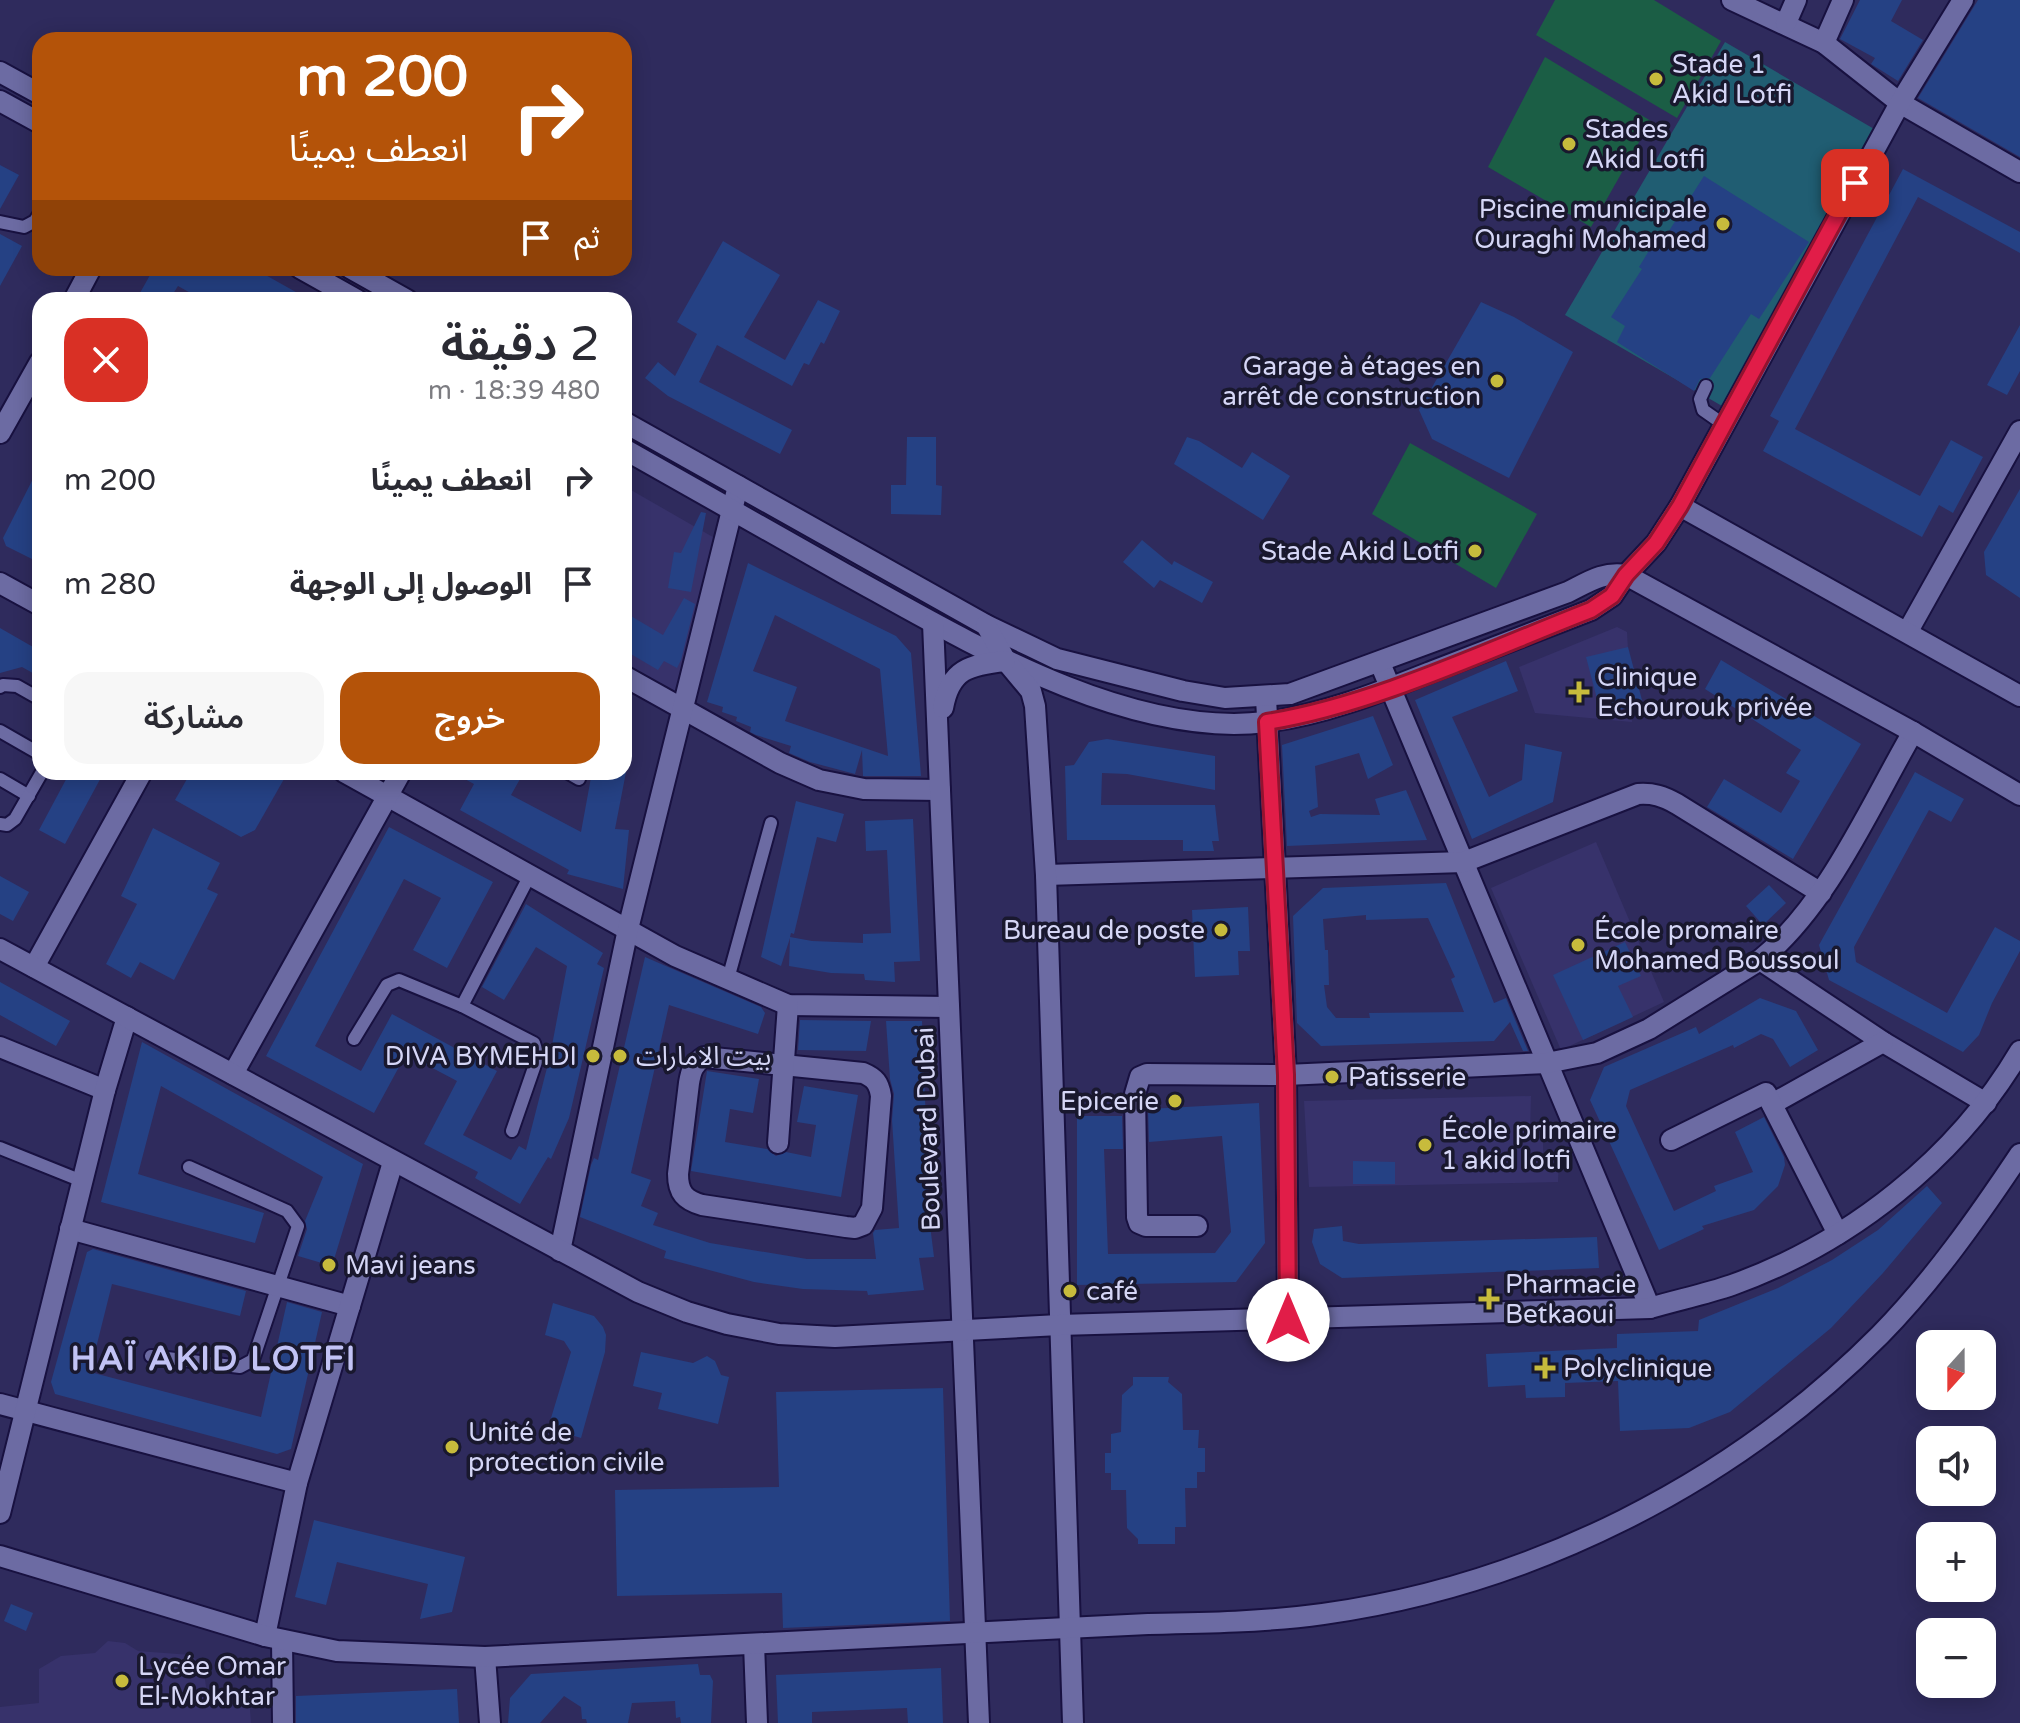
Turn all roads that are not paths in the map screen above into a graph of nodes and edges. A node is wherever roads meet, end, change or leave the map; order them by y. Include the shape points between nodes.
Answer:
1 (1732, 0) edge
2 (1796, 0) edge
3 (1843, 0) edge
4 (1963, 0) edge
5 (1786, 23) junction
6 (1824, 43) junction
7 (0, 72) edge
8 (32, 90) edge
9 (0, 101) edge
10 (1900, 103) junction
11 (32, 119) edge
12 (2020, 172) edge
13 (0, 222) edge
14 (32, 223) edge
15 (314, 276) edge
16 (364, 276) edge
17 (343, 292) edge
18 (393, 292) edge
19 (32, 376) edge
20 (1706, 386) dead end
21 (1723, 424) junction
22 (632, 426) edge
23 (2020, 431) edge
24 (0, 433) edge
25 (632, 454) edge
26 (738, 486) junction
27 (1680, 506) junction
28 (734, 511) junction
29 (1626, 575) junction
30 (0, 583) edge
31 (32, 601) edge
32 (933, 623) junction
33 (986, 625) junction
34 (1908, 631) junction
35 (1057, 659) junction
36 (1006, 661) junction
37 (1380, 663) junction
38 (1044, 678) junction
39 (632, 680) edge
40 (0, 687) edge
41 (1392, 687) junction
42 (32, 694) edge
43 (2020, 696) edge
44 (1266, 698) junction
45 (1035, 706) junction
46 (684, 709) junction
47 (1267, 722) junction
48 (0, 731) edge
49 (1913, 732) junction
50 (32, 749) edge
51 (938, 754) junction
52 (0, 779) edge
53 (38, 780) edge
54 (138, 780) edge
55 (363, 780) edge
56 (397, 780) edge
57 (940, 790) junction
58 (2020, 795) edge
59 (29, 796) junction
60 (388, 796) junction
61 (771, 823) dead end
62 (0, 824) edge
63 (1464, 862) junction
64 (1275, 870) junction
65 (530, 875) junction
66 (1046, 875) junction
67 (1821, 893) junction
68 (628, 929) junction
69 (0, 949) edge
70 (1760, 960) junction
71 (34, 967) junction
72 (728, 979) junction
73 (788, 1005) junction
74 (462, 1006) junction
75 (949, 1007) junction
76 (127, 1017) junction
77 (354, 1039) dead end
78 (1883, 1042) junction
79 (0, 1047) edge
80 (2020, 1051) edge
81 (1547, 1063) junction
82 (785, 1065) junction
83 (233, 1074) junction
84 (1286, 1075) junction
85 (105, 1090) junction
86 (1986, 1103) junction
87 (1772, 1104) junction
88 (512, 1131) dead end
89 (1671, 1140) dead end
90 (778, 1143) dead end
91 (0, 1148) edge
92 (2020, 1154) edge
93 (393, 1162) junction
94 (189, 1167) dead end
95 (82, 1181) junction
96 (1197, 1226) dead end
97 (70, 1229) junction
98 (1838, 1234) junction
99 (560, 1251) junction
100 (279, 1287) junction
101 (350, 1306) junction
102 (1650, 1308) junction
103 (1288, 1320) junction
104 (1059, 1325) junction
105 (963, 1331) junction
106 (151, 1356) dead end
107 (0, 1404) edge
108 (24, 1410) junction
109 (297, 1483) junction
110 (0, 1513) edge
111 (0, 1556) edge
112 (1069, 1628) junction
113 (976, 1633) junction
114 (273, 1638) junction
115 (754, 1644) junction
116 (485, 1657) junction
117 (283, 1723) edge
118 (490, 1723) edge
119 (757, 1723) edge
120 (979, 1723) edge
121 (1073, 1723) edge

1 - 5 street
2 - 5 street
3 - 6 street
4 - 10 street
5 - 6 street
6 - 10 street
7 - 8 street
9 - 11 street
10 - 12 street
10 - 21 street
13 - 14 lane via 24,227
15 - 17 street
16 - 18 street
19 - 24 street
20 - 21 lane via 1700,399 1703,410
21 - 27 street
22 - 26 street
23 - 34 street
25 - 28 street
26 - 28 street
26 - 33 street
27 - 29 street
27 - 34 street
28 - 32 street
28 - 46 street
29 - 37 street via 1600,575
29 - 41 street via 1602,604
29 - 49 street
30 - 31 street
32 - 36 street
32 - 51 street, Boulevard Dubai
33 - 35 street
33 - 36 street
34 - 43 street
35 - 36 street
35 - 44 street via 1183,691
36 - 38 street
36 - 45 street via 1031,691
36 - 51 street via 962,670 950,683
37 - 41 street
37 - 44 street
38 - 45 street
38 - 47 street via 1177,718
39 - 46 street
40 - 42 lane via 17,686
41 - 47 street
41 - 63 street
44 - 47 street
45 - 66 street
46 - 57 street via 819,780 864,789
46 - 68 street
47 - 64 street
48 - 50 lane
49 - 58 street
49 - 67 street
51 - 57 street, Boulevard Dubai
52 - 59 lane
53 - 59 lane
54 - 71 street
55 - 60 street
56 - 60 street
57 - 75 street, Boulevard Dubai
59 - 62 lane via 15,819
60 - 65 street
60 - 83 street
61 - 72 lane
63 - 64 street
63 - 67 street via 1650,793 1677,804
63 - 81 street
64 - 66 street
64 - 84 street
65 - 68 street
65 - 74 lane
66 - 104 street
67 - 70 street
68 - 72 street
68 - 99 street
69 - 71 street
70 - 78 street
70 - 81 street via 1636,1035 1597,1053
71 - 76 street
72 - 73 street
73 - 75 street
73 - 82 street
74 - 77 lane via 399,980 387,985
74 - 88 lane via 534,1043 538,1056
75 - 105 street, Boulevard Dubai
76 - 83 street
76 - 85 street
78 - 86 street
78 - 87 street
79 - 85 street
80 - 86 street
81 - 84 street
81 - 102 street
82 - 82 street via 704,1057 696,1062 678,1174 681,1194 702,1205 846,1227 863,1225 872,1208 879,1086 863,1073
82 - 90 street
83 - 93 street
84 - 96 street via 1140,1077 1135,1094 1139,1223
84 - 103 street
85 - 95 street
86 - 98 street via 1927,1166
87 - 89 street via 1766,1093
87 - 98 street
91 - 95 lane
92 - 112 street via 1985,1207 1880,1335 1740,1452 1660,1503 1583,1540 1409,1597 1323,1614 1237,1622
93 - 99 street
93 - 101 street
94 - 100 lane via 287,1211 298,1226
95 - 97 street
97 - 100 street
97 - 108 street
98 - 102 street via 1732,1285
99 - 105 street via 638,1292 727,1324 835,1337
100 - 101 street
100 - 106 lane via 253,1360 240,1367
101 - 109 street
102 - 103 street
103 - 104 street
104 - 105 street
104 - 112 street
105 - 113 street, Boulevard Dubai
107 - 108 street
108 - 109 street
108 - 110 street
109 - 114 street
111 - 114 street
112 - 113 street
112 - 121 street
113 - 115 street
113 - 120 street, Boulevard Dubai
114 - 116 street via 337,1651
114 - 117 street
115 - 116 street
115 - 119 street
116 - 118 street

